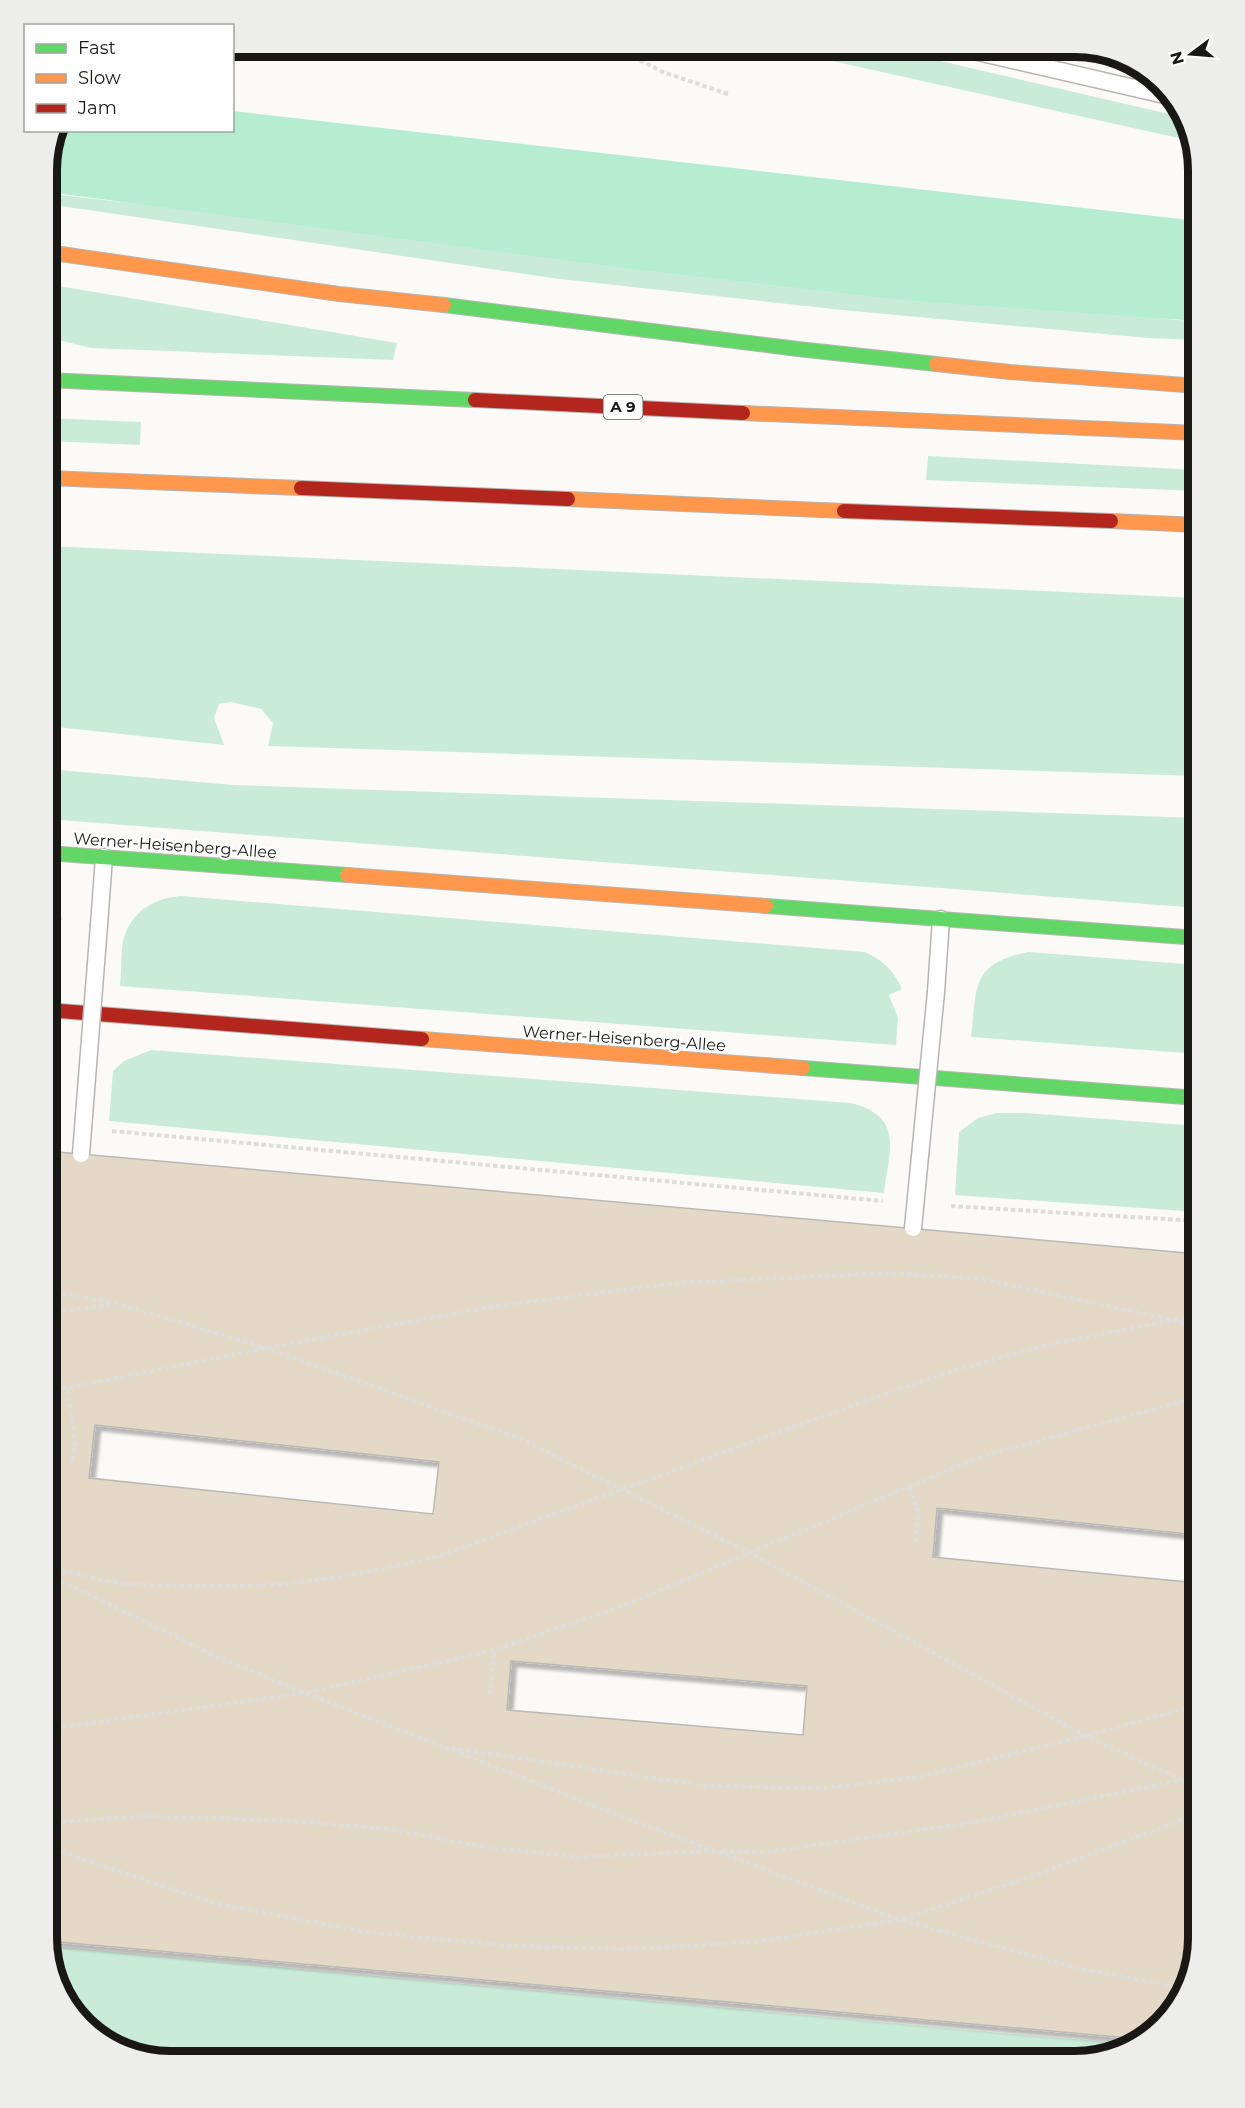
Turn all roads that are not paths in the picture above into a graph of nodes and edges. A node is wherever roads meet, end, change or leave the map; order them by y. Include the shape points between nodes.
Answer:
1 (999, 57) edge
2 (1157, 93) edge
3 (57, 253) edge
4 (57, 380) edge
5 (1188, 385) edge
6 (1188, 433) edge
7 (57, 478) edge
8 (1188, 525) edge
9 (57, 854) edge
10 (104, 857) junction
11 (941, 919) junction
12 (1188, 937) edge
13 (57, 1011) edge
14 (1188, 1097) edge
15 (81, 1154) dead end
16 (913, 1228) dead end

1 - 2 lane
3 - 5 main road via 339,294 798,349 1010,372
4 - 6 main road, A 9
7 - 8 main road
9 - 10 main road, Werner-Heisenberg-Allee
10 - 11 main road, Werner-Heisenberg-Allee
10 - 15 lane, bridge
11 - 12 main road, Werner-Heisenberg-Allee
11 - 16 lane, bridge
13 - 14 main road, Werner-Heisenberg-Allee

